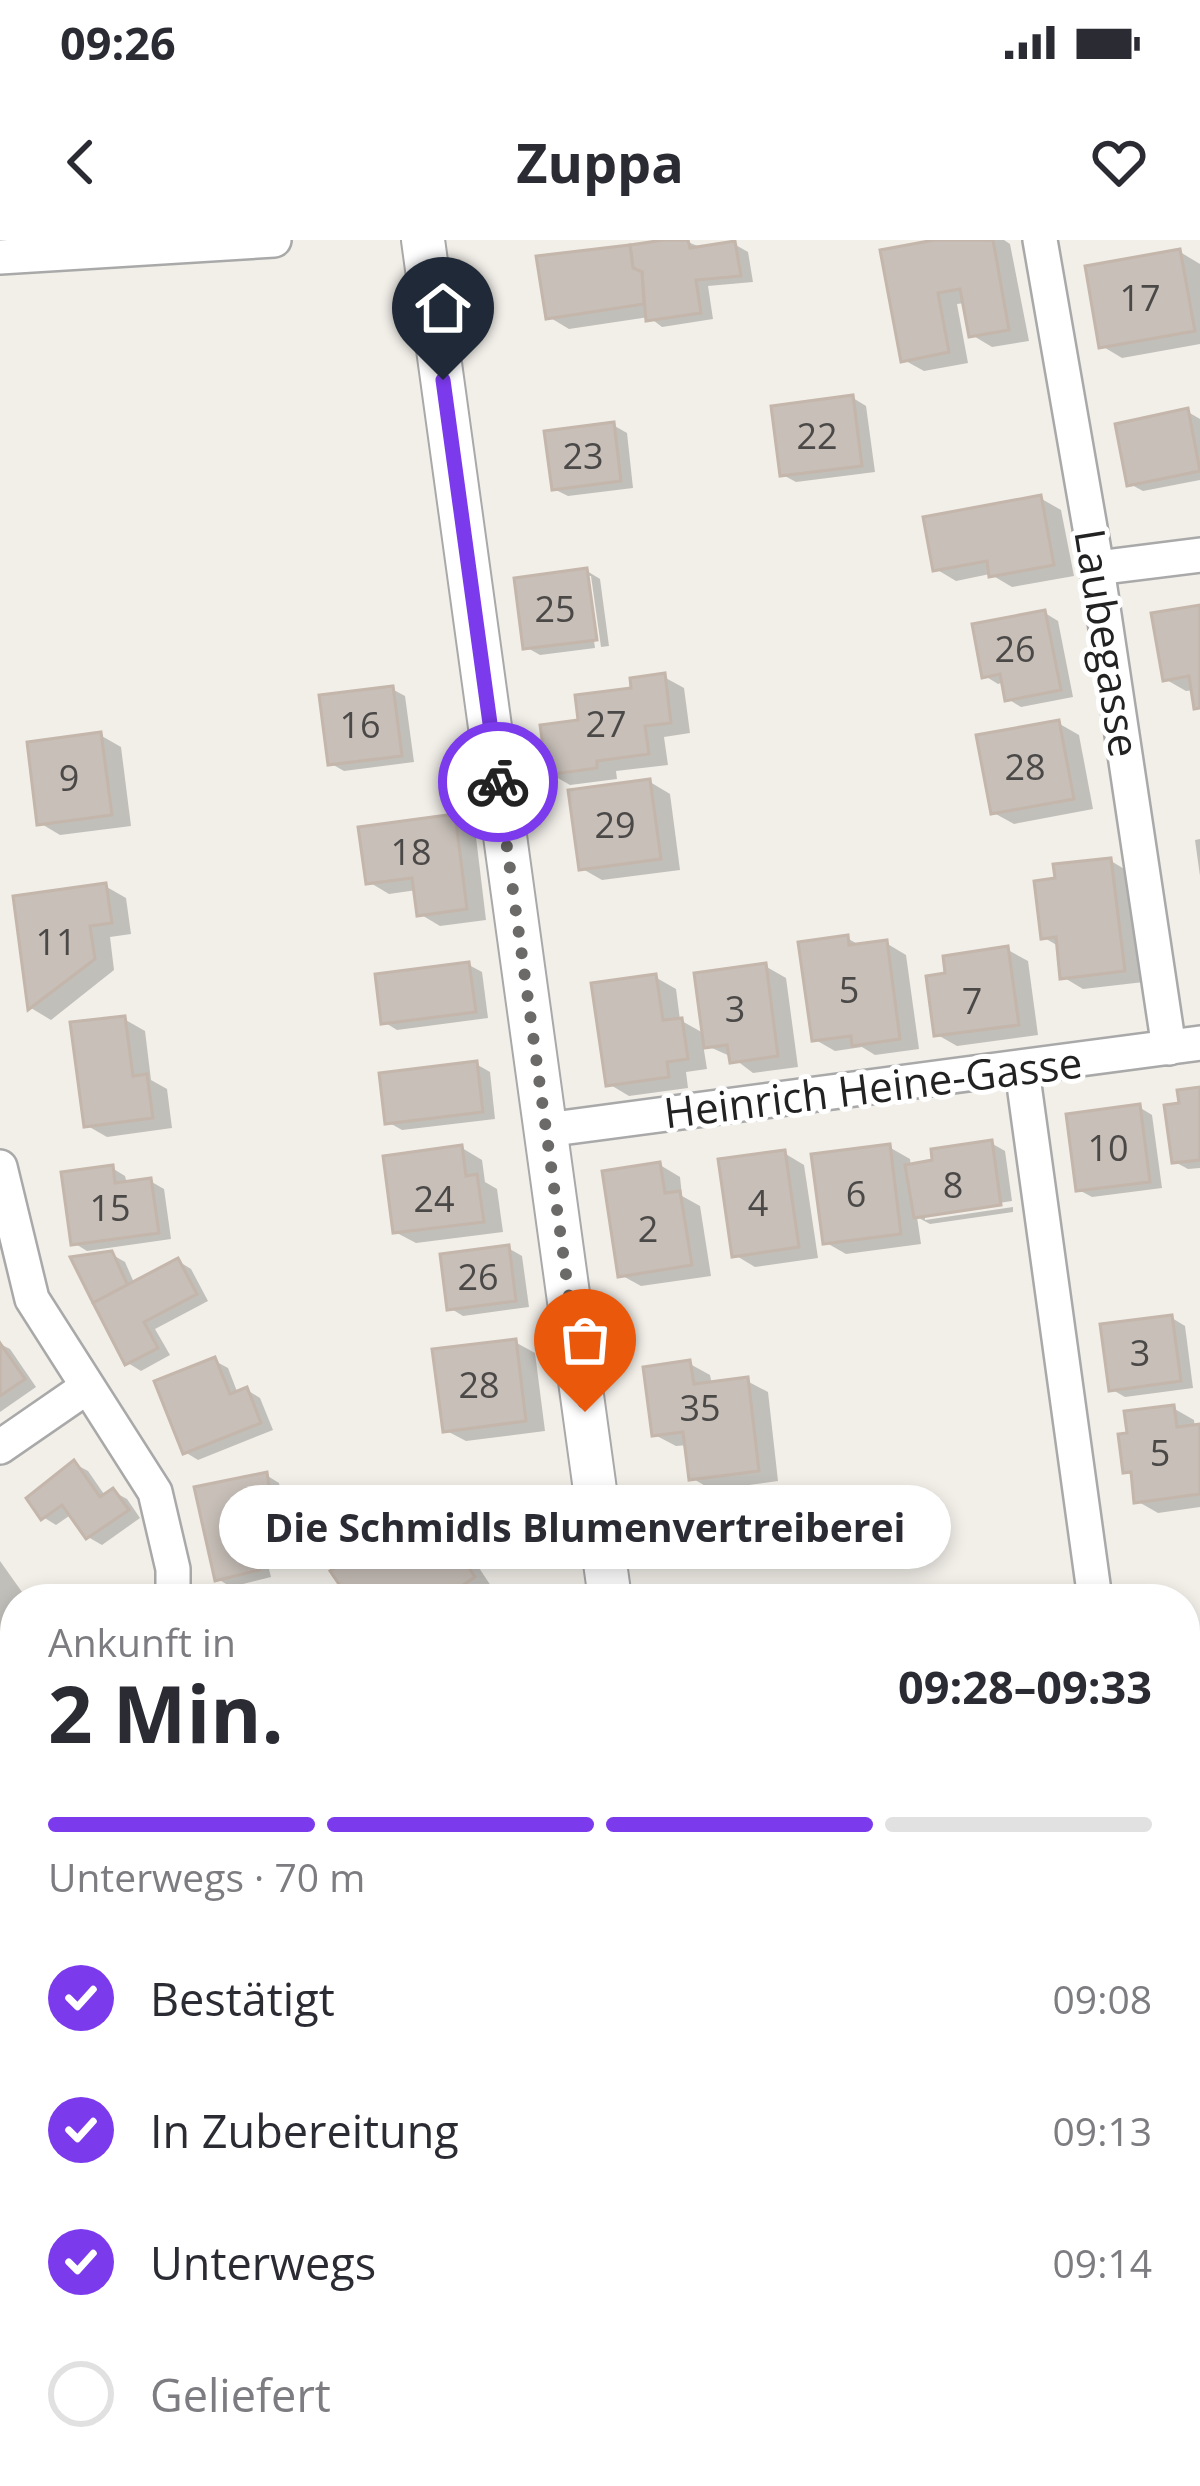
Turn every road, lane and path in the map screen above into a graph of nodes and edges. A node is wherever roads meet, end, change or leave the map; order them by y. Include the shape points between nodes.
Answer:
1 (274, 240) edge
2 (423, 240) edge
3 (1040, 240) edge
4 (0, 257) edge
5 (1200, 555) edge
6 (1097, 568) junction
7 (1185, 1046) edge
8 (1022, 1070) junction
9 (546, 1130) junction
10 (0, 1167) edge
11 (87, 1387) junction
12 (0, 1448) edge
13 (172, 1584) edge
14 (608, 1584) edge
15 (1093, 1584) edge

1 - 4 street
2 - 9 street
3 - 6 street, Laubegasse
5 - 6 street
6 - 7 street, Laubegasse
7 - 8 street, Heinrich Heine-Gasse
8 - 9 street, Heinrich Heine-Gasse
8 - 15 street
9 - 14 street
10 - 11 street via 32,1299
11 - 12 street
11 - 13 street via 155,1492

